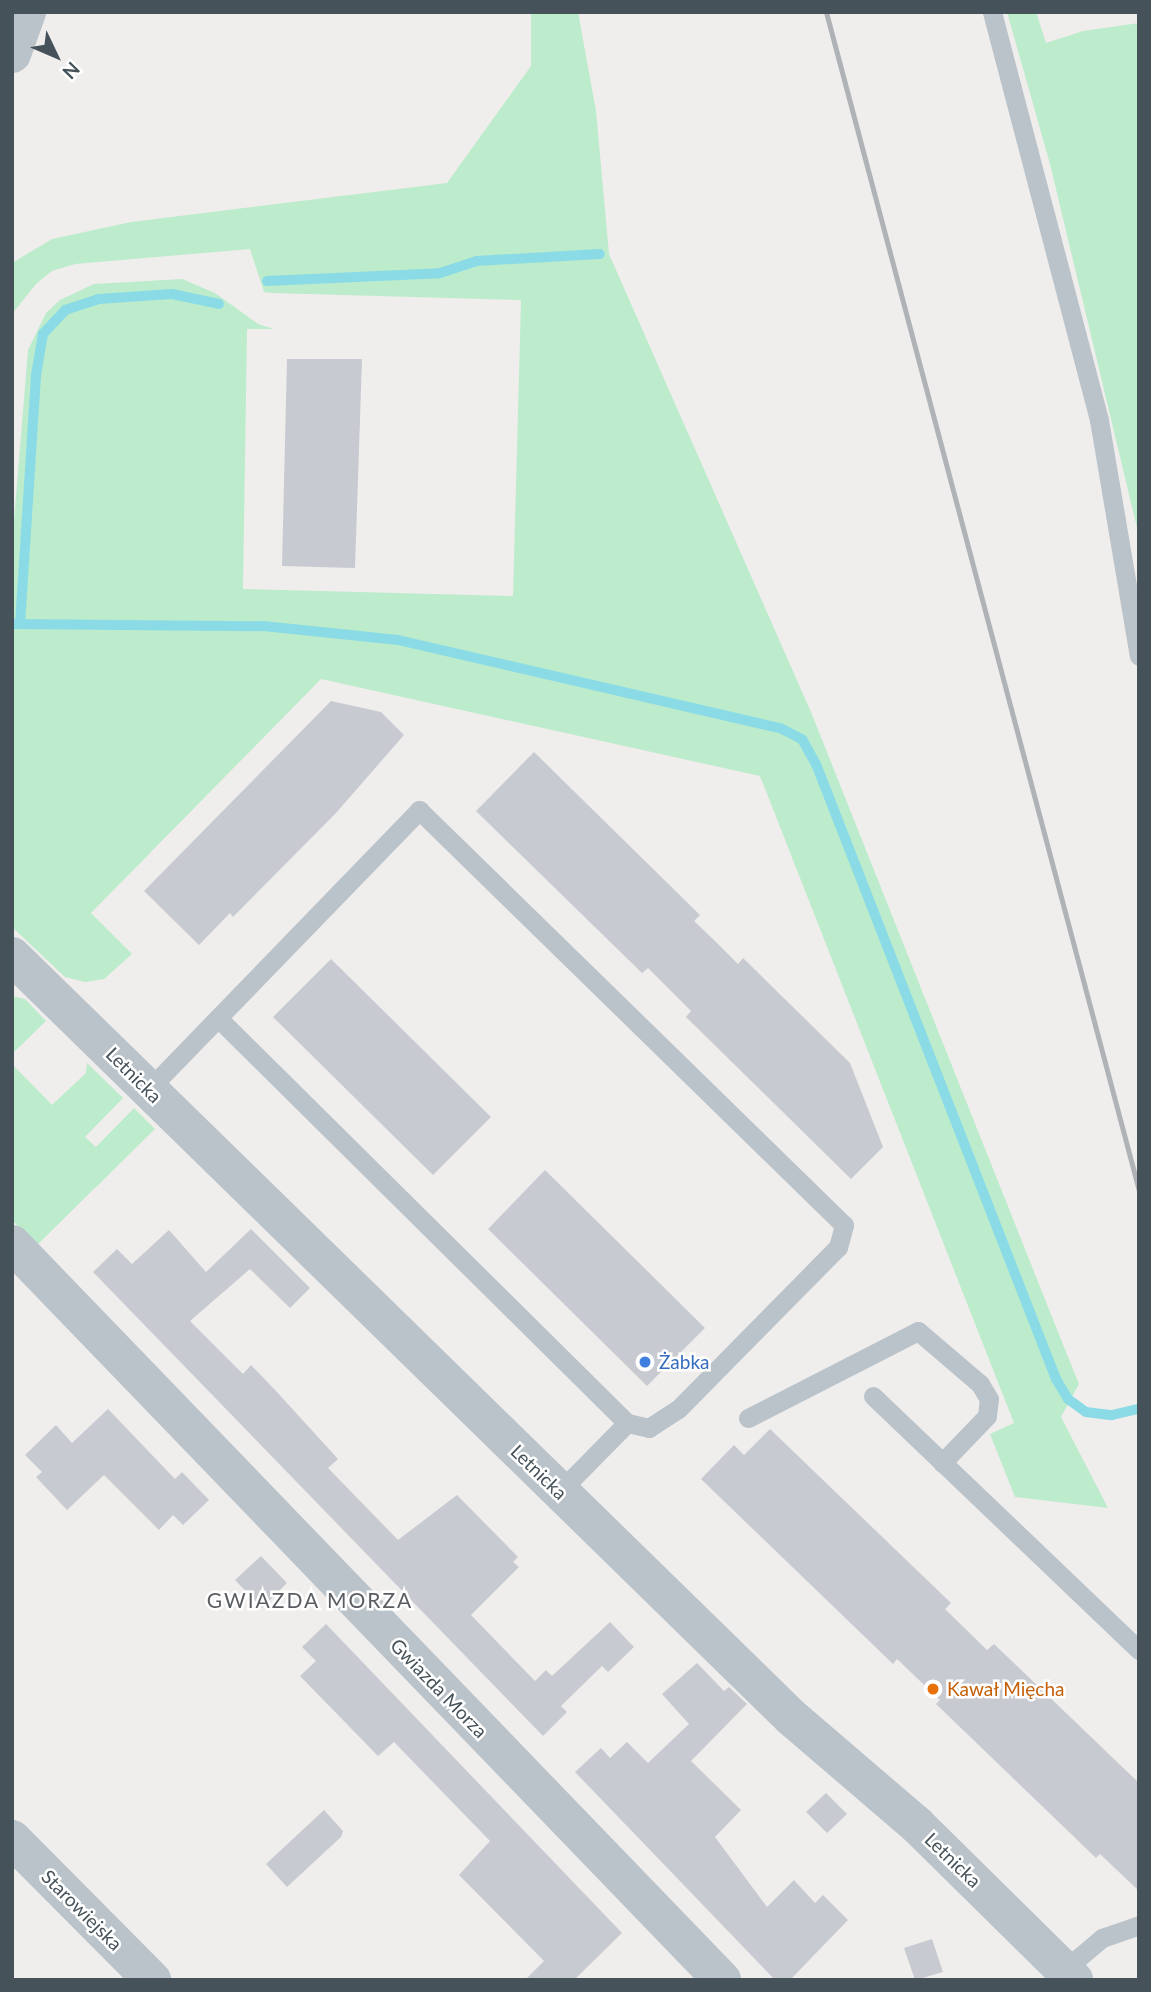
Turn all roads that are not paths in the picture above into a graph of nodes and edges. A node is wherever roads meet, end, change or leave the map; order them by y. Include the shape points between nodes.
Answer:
1 (992, 12) edge
2 (1139, 656) edge
3 (12, 956) edge
4 (218, 1018) junction
5 (148, 1090) junction
6 (12, 1244) edge
7 (873, 1396) dead end
8 (748, 1418) dead end
9 (627, 1423) junction
10 (942, 1463) junction
11 (559, 1492) junction
12 (1139, 1650) edge
13 (12, 1839) edge
14 (1139, 1925) edge
15 (1064, 1976) edge
16 (152, 1980) edge
17 (722, 1980) edge

1 - 2 lane via 1100,420
3 - 5 street, Letnicka
4 - 5 lane
4 - 9 lane
4 - 9 lane via 419,810 806,1192 839,1218 846,1232 838,1247 684,1403 649,1428
5 - 11 street, Letnicka
6 - 17 street, Gwiazda Morza
7 - 10 lane
8 - 10 lane via 918,1331 980,1384 989,1399 987,1416
9 - 11 lane
10 - 12 lane
11 - 15 street, Letnicka via 791,1717 916,1825
13 - 16 street, Starowiejska
14 - 15 lane via 1102,1938

